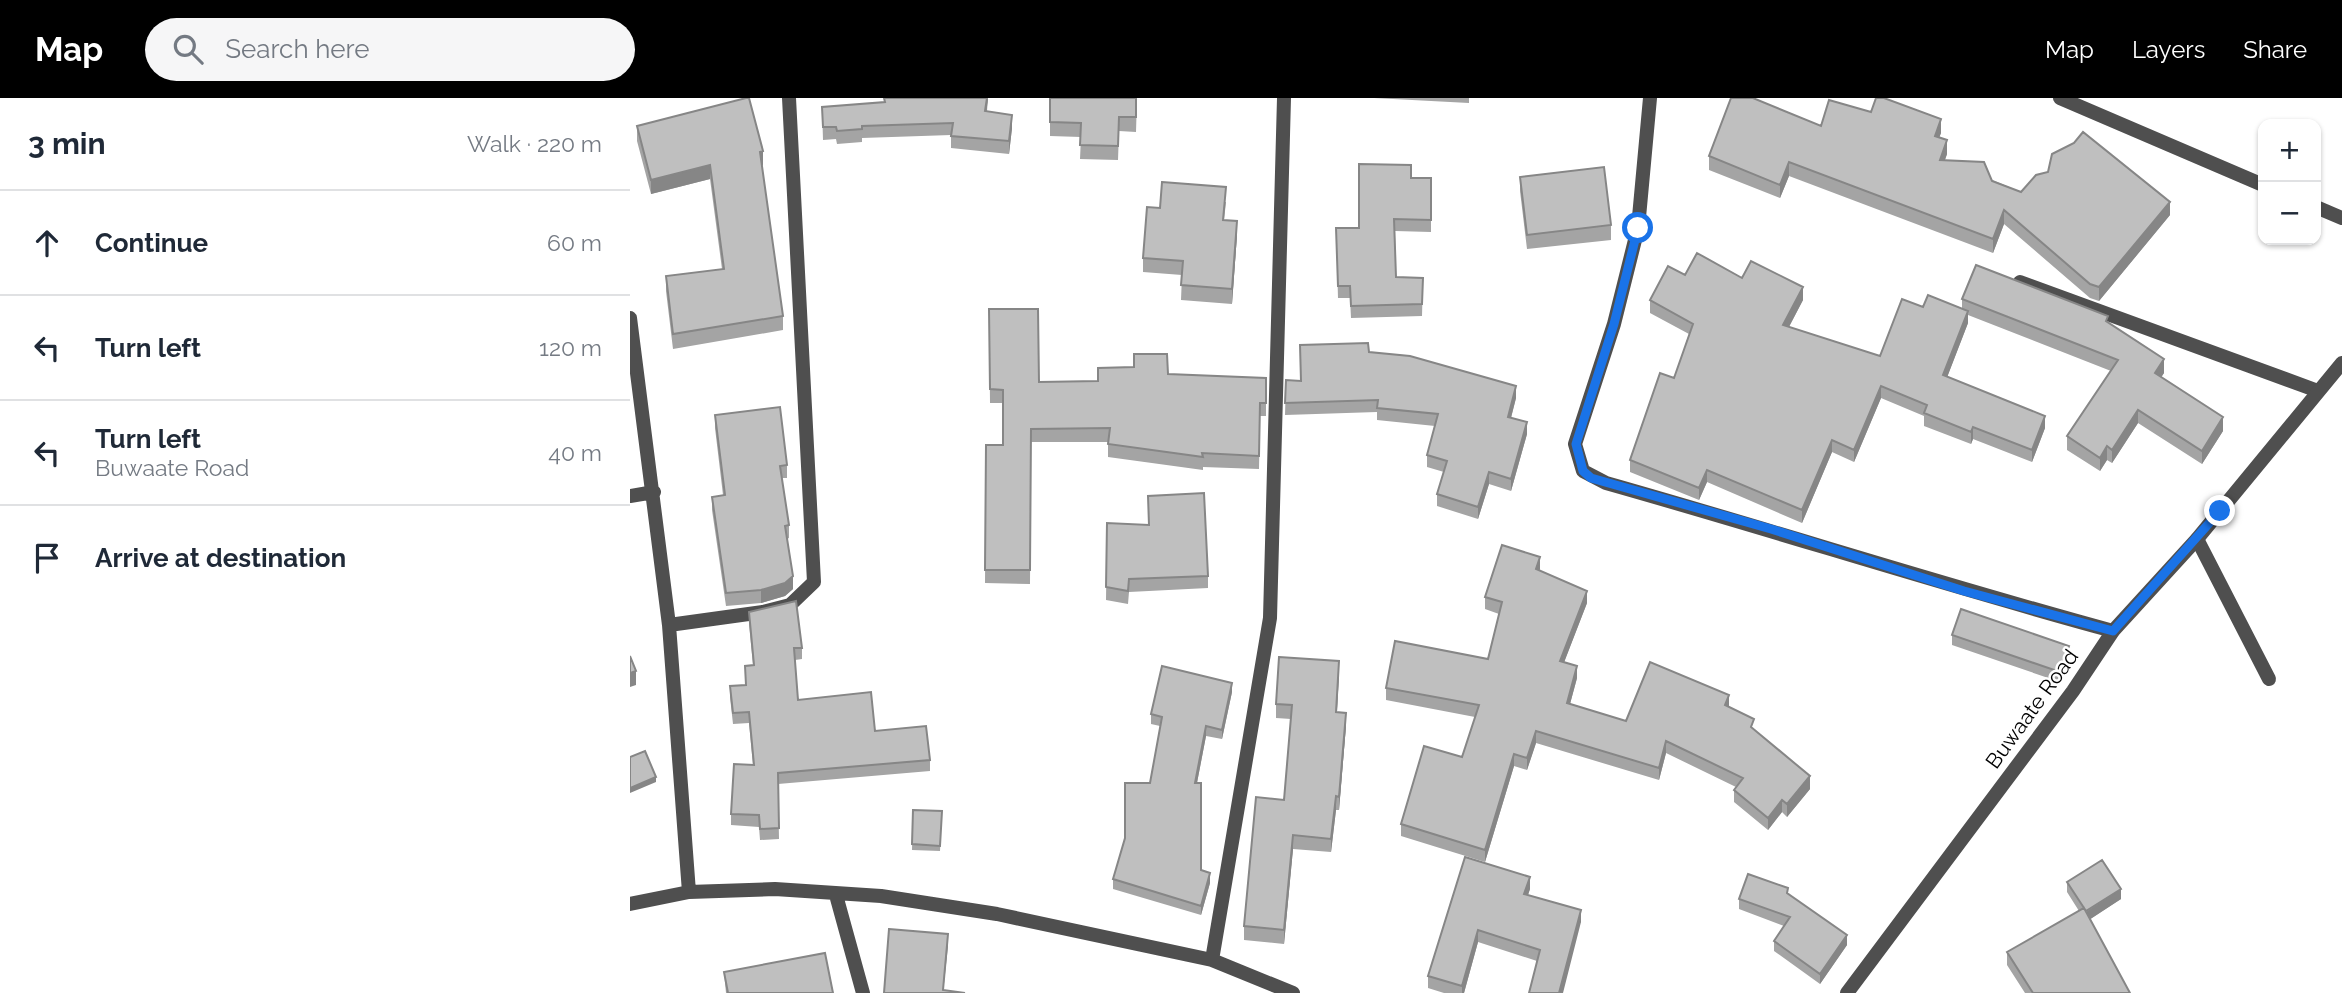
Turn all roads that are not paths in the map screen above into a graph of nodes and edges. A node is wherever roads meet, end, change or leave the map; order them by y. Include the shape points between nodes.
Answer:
1 (789, 98) edge
2 (1284, 98) edge
3 (1650, 98) edge
4 (2060, 98) edge
5 (2258, 183) edge
6 (2321, 209) edge
7 (2342, 218) edge
8 (2003, 276) edge
9 (630, 318) edge
10 (2342, 363) edge
11 (2318, 391) junction
12 (654, 492) junction
13 (630, 496) edge
14 (2197, 539) junction
15 (669, 625) junction
16 (2113, 631) junction
17 (2269, 679) dead end
18 (688, 892) junction
19 (835, 895) junction
20 (630, 904) edge
21 (1212, 960) junction
22 (863, 993) edge
23 (1293, 993) edge
24 (1847, 993) edge

1 - 15 street via 814,582 790,605
2 - 21 street via 1270,618
3 - 16 street via 1638,228 1576,444 1583,471 1606,483
4 - 5 street
6 - 7 street
8 - 11 street
9 - 12 street
10 - 11 street, Buwaate Road
11 - 14 street, Buwaate Road
12 - 13 street
12 - 15 street
14 - 16 street, Buwaate Road
14 - 17 street
15 - 18 street
16 - 24 street, Buwaate Road
18 - 19 street via 775,889
18 - 20 street
19 - 21 street via 881,896 997,914
19 - 22 street
21 - 23 street

